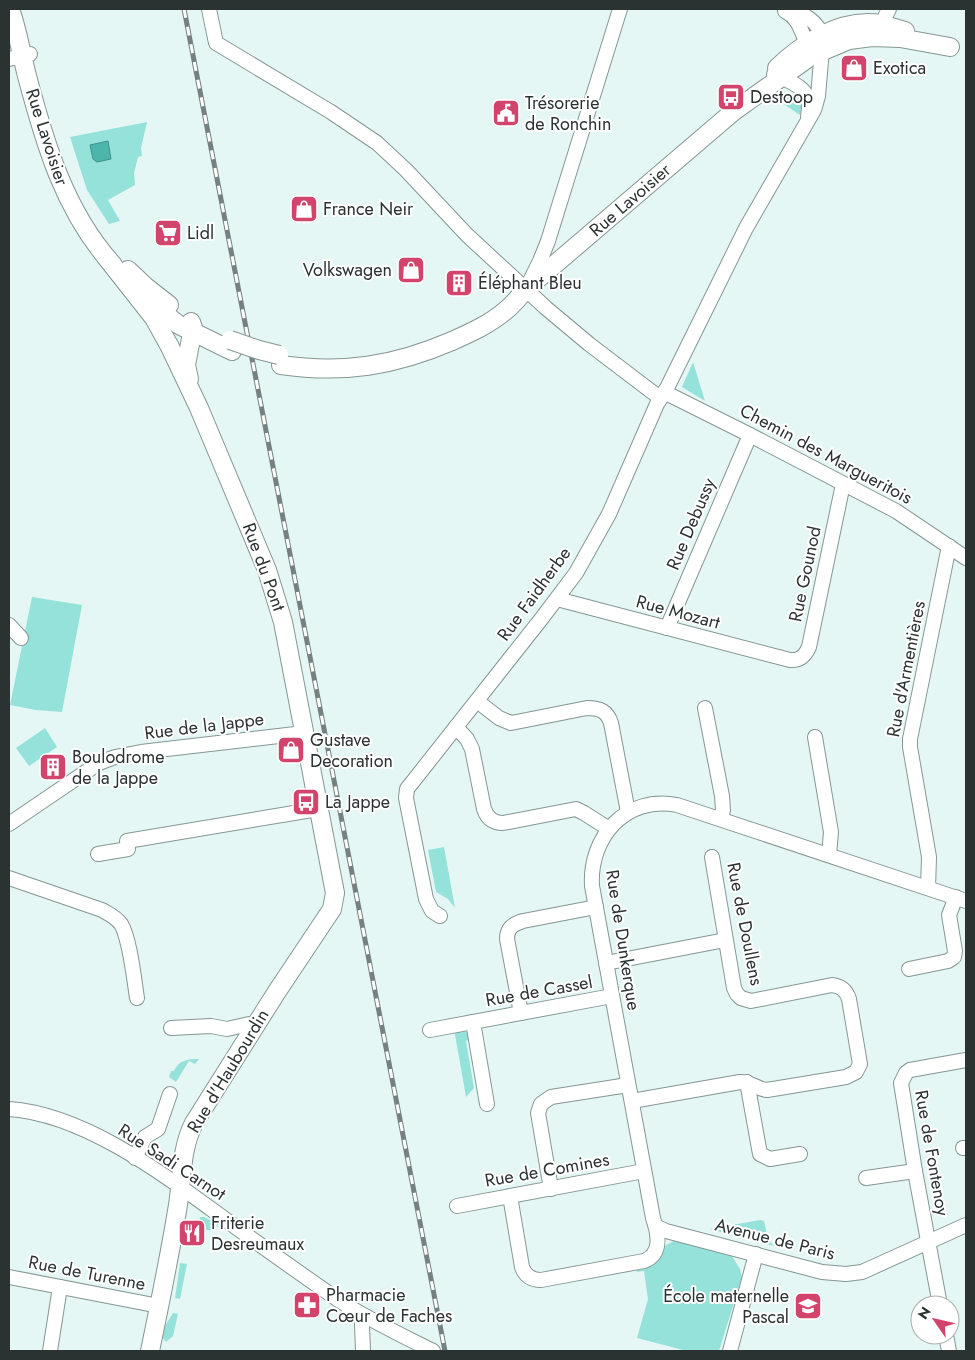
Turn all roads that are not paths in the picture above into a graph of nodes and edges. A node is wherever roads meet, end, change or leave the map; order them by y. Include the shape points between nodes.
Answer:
1 (10, 9) edge
2 (18, 9) edge
3 (209, 9) edge
4 (620, 9) edge
5 (779, 9) edge
6 (789, 9) edge
7 (889, 9) edge
8 (885, 31) junction
9 (818, 44) junction
10 (958, 49) edge
11 (20, 56) edge
12 (776, 77) junction
13 (807, 121) junction
14 (106, 257) junction
15 (526, 289) junction
16 (189, 326) junction
17 (228, 346) junction
18 (280, 360) junction
19 (178, 365) junction
20 (191, 384) junction
21 (662, 395) junction
22 (199, 408) junction
23 (750, 434) junction
24 (843, 484) junction
25 (949, 546) junction
26 (966, 558) edge
27 (557, 599) junction
28 (9, 625) edge
29 (667, 628) junction
30 (21, 638) dead end
31 (790, 660) joint
32 (477, 701) junction
33 (705, 708) dead end
34 (456, 727) junction
35 (304, 733) junction
36 (815, 737) dead end
37 (318, 808) junction
38 (628, 812) junction
39 (721, 819) junction
40 (9, 824) edge
41 (609, 829) junction
42 (98, 854) dead end
43 (829, 855) junction
44 (712, 857) dead end
45 (9, 878) edge
46 (928, 888) junction
47 (961, 899) edge
48 (596, 907) junction
49 (440, 916) dead end
50 (725, 940) junction
51 (606, 963) junction
52 (909, 969) dead end
53 (612, 996) junction
54 (137, 998) dead end
55 (521, 1013) junction
56 (473, 1022) junction
57 (255, 1026) junction
58 (171, 1028) dead end
59 (430, 1030) dead end
60 (966, 1060) edge
61 (747, 1082) junction
62 (628, 1085) junction
63 (170, 1094) dead end
64 (632, 1101) junction
65 (487, 1104) dead end
66 (9, 1109) edge
67 (800, 1154) dead end
68 (135, 1158) junction
69 (915, 1170) junction
70 (644, 1172) junction
71 (866, 1178) dead end
72 (180, 1186) junction
73 (551, 1189) junction
74 (510, 1196) junction
75 (456, 1206) dead end
76 (966, 1225) edge
77 (657, 1227) junction
78 (928, 1242) junction
79 (756, 1254) junction
80 (9, 1277) edge
81 (60, 1287) junction
82 (938, 1295) edge
83 (159, 1306) junction
84 (365, 1316) junction
85 (50, 1351) edge
86 (150, 1351) edge
87 (363, 1351) edge
88 (432, 1351) edge
89 (730, 1351) edge

1 - 11 main road, Rue Lavoisier
2 - 11 main road, Rue Lavoisier
3 - 15 street, Chemin des Margueritois via 216,44 377,142 467,235
4 - 15 street via 545,249
5 - 9 street via 797,20
6 - 9 street via 802,14 820,28
7 - 8 street
8 - 9 main road, Rue Lavoisier via 863,23
8 - 10 main road, Rue Lavoisier
9 - 12 main road, Rue Lavoisier
9 - 13 street, Rue Faidherbe via 817,102
11 - 14 main road, Rue Lavoisier via 59,181 76,214
11 - 16 main road, Rue Lavoisier via 43,106 58,158 84,209 126,268
12 - 13 street via 799,86 807,94 810,106
12 - 15 main road, Rue Lavoisier
13 - 21 street, Rue Faidherbe via 742,235
14 - 16 main road, Rue Lavoisier via 155,308
14 - 19 main road, Rue du Pont via 154,318
15 - 18 main road, Rue Lavoisier via 454,332 381,356 337,363
15 - 18 main road, Rue Lavoisier via 504,312 475,330 437,348 397,361 329,370
15 - 21 street, Chemin des Margueritois via 589,344
16 - 17 main road, Rue Lavoisier
16 - 19 main road, Rue du Pont via 180,334 176,345
16 - 20 main road, Rue du Pont via 186,365
17 - 18 main road, Rue Lavoisier via 260,361
17 - 20 main road, Rue du Pont via 207,349 194,358
19 - 22 main road, Rue du Pont
20 - 22 main road, Rue du Pont
21 - 23 street, Chemin des Margueritois
21 - 27 street, Rue Faidherbe via 600,532
22 - 35 main road, Rue du Pont via 274,591 284,622
23 - 24 street, Chemin des Margueritois
23 - 29 street, Rue Debussy
24 - 25 street, Chemin des Margueritois via 896,511
24 - 31 street, Rue Gounod via 809,647 802,658
25 - 26 street, Chemin des Margueritois
25 - 46 street, Rue d'Armentières via 910,739 929,857
27 - 29 street, Rue Mozart
27 - 32 street, Rue Faidherbe
28 - 30 street
29 - 31 street, Rue Mozart
32 - 34 street, Rue Faidherbe
32 - 38 street via 499,718 511,722 587,708 603,710 612,723
33 - 39 street via 722,796
34 - 41 street via 472,748 484,811 492,820 503,823 573,809
34 - 49 street, Rue Faidherbe via 406,793 426,900
35 - 37 main road, Rue d'Haubourdin
35 - 40 street, Rue de la Jappe via 115,757 85,771
36 - 43 street via 830,832
37 - 42 street via 127,841 128,849
37 - 57 main road, Rue d'Haubourdin via 334,887 334,904
38 - 39 street, Rue de Dunkerque via 643,806 670,804
38 - 41 street, Rue de Dunkerque
39 - 43 street, Rue de Dunkerque
41 - 48 street, Rue de Dunkerque via 597,847 593,862 592,886
43 - 46 street, Rue de Dunkerque
44 - 50 street, Rue de Doullens
45 - 54 street via 102,910 115,918 125,936
46 - 47 street, Rue de Dunkerque
47 - 52 street via 950,915 956,951 954,957
48 - 51 street, Rue de Dunkerque
48 - 55 street via 523,921 509,929 507,939
50 - 51 street
50 - 61 street, Rue de Doullens via 734,988 741,998 752,1002 832,985 844,990 849,999 860,1064 856,1072 846,1077 767,1090
51 - 53 street, Rue de Dunkerque
53 - 55 street, Rue de Cassel
53 - 62 street, Rue de Dunkerque
55 - 56 street, Rue de Cassel
56 - 59 street, Rue de Cassel
56 - 65 street, Rue de Cassel
57 - 58 street
57 - 72 main road, Rue d'Haubourdin via 191,1128
60 - 69 street, Rue de Fontenoy via 910,1070 903,1077 901,1091
61 - 64 street
61 - 67 street via 760,1154 770,1159
62 - 64 street, Rue de Dunkerque
62 - 73 street via 551,1097 541,1104 538,1113
63 - 68 street via 158,1129 145,1136
64 - 70 street, Rue de Dunkerque
66 - 68 street, Rue Sadi Carnot via 63,1119
68 - 72 street, Rue Sadi Carnot
69 - 71 street
69 - 78 street, Rue de Fontenoy
70 - 73 street, Rue de Comines
70 - 77 street, Rue de Dunkerque via 652,1218
72 - 83 main road, Rue d'Haubourdin
72 - 84 street, Rue Sadi Carnot
73 - 74 street, Rue de Comines
74 - 75 street, Rue de Comines
74 - 77 street via 523,1270 534,1280 647,1260 657,1248
76 - 78 street, Avenue de Paris
77 - 79 street, Avenue de Paris
78 - 79 street, Avenue de Paris via 854,1274 822,1272
78 - 82 street, Rue de Fontenoy
79 - 89 street
80 - 81 street, Rue de Turenne
81 - 83 street, Rue de Turenne
81 - 85 street
83 - 86 main road, Rue d'Haubourdin
84 - 87 street
84 - 88 street, Rue Sadi Carnot

